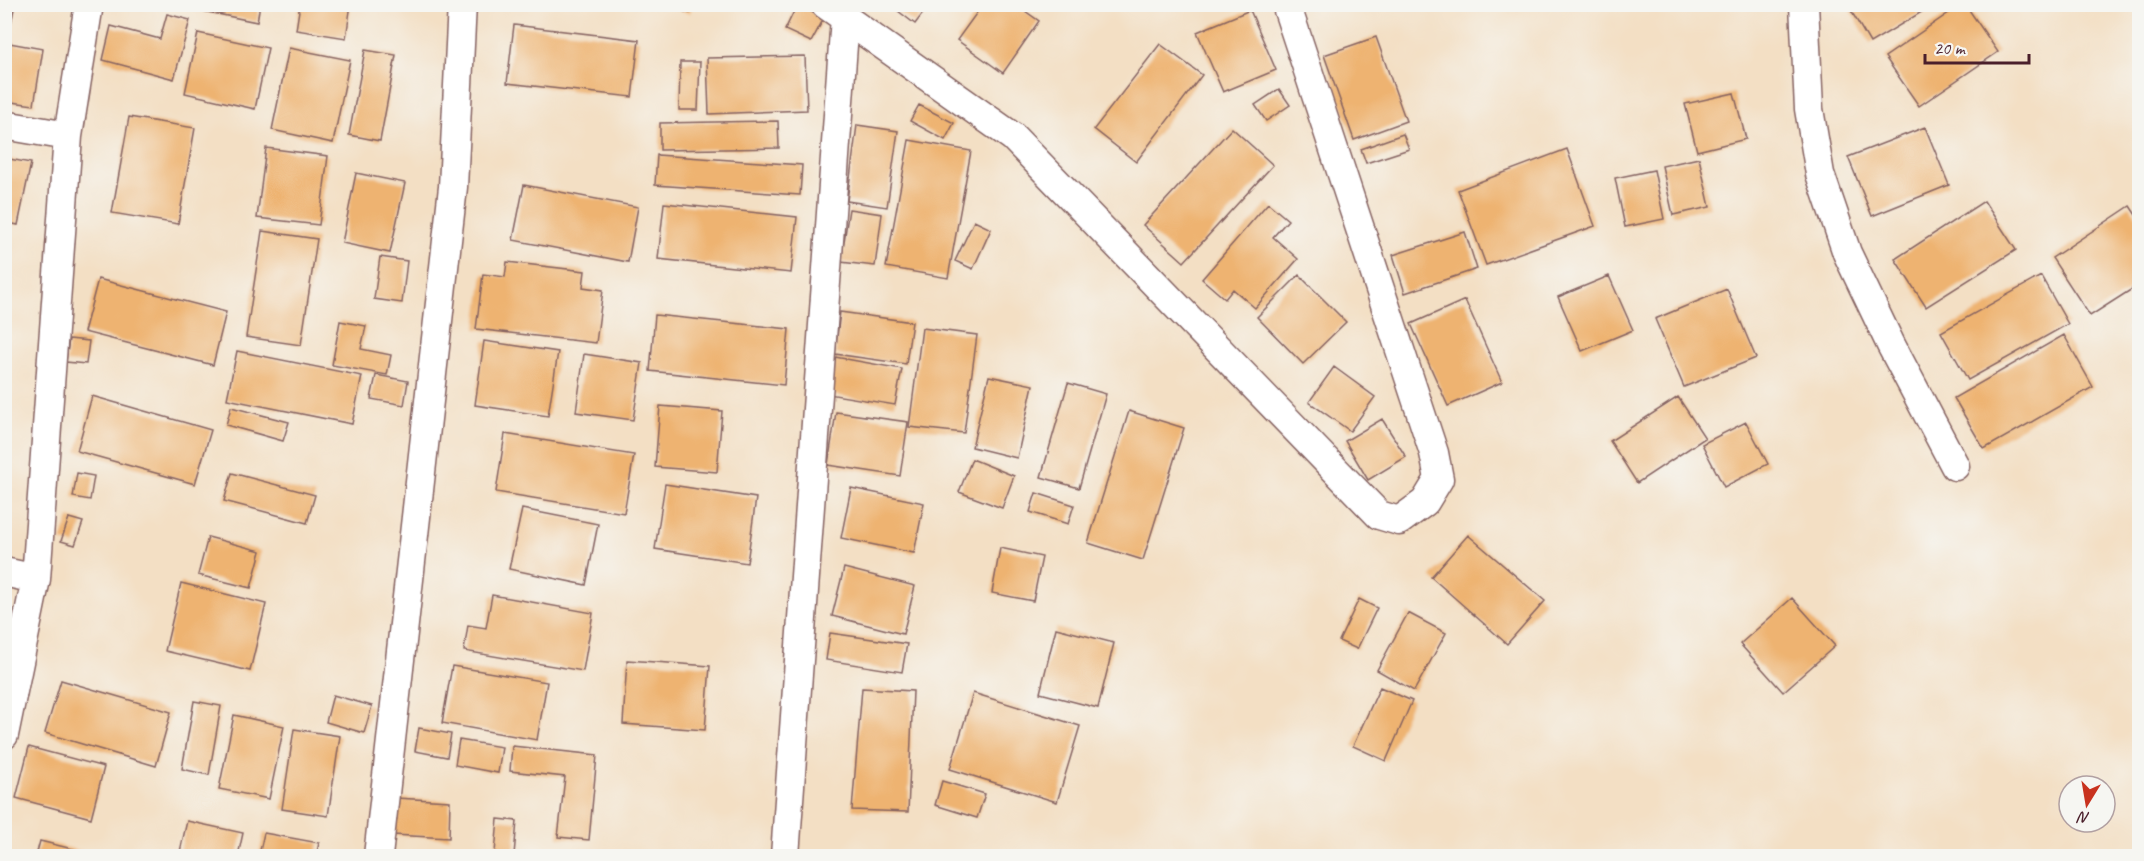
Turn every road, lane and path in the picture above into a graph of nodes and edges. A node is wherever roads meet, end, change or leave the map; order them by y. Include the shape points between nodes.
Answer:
1 (89, 4) edge
2 (462, 4) edge
3 (1286, 4) edge
4 (1804, 4) edge
5 (835, 11) edge
6 (4, 125) edge
7 (68, 136) junction
8 (1955, 466) dead end
9 (4, 572) edge
10 (36, 579) junction
11 (4, 735) edge
12 (378, 856) edge
13 (785, 856) edge

1 - 7 street
2 - 12 street via 453,187
3 - 5 street via 1434,453 1438,479 1425,502 1399,521 1379,515 1013,137
4 - 8 street via 1809,109 1820,174 1847,253
5 - 13 street
6 - 7 street
7 - 10 street
9 - 10 street
10 - 11 street

